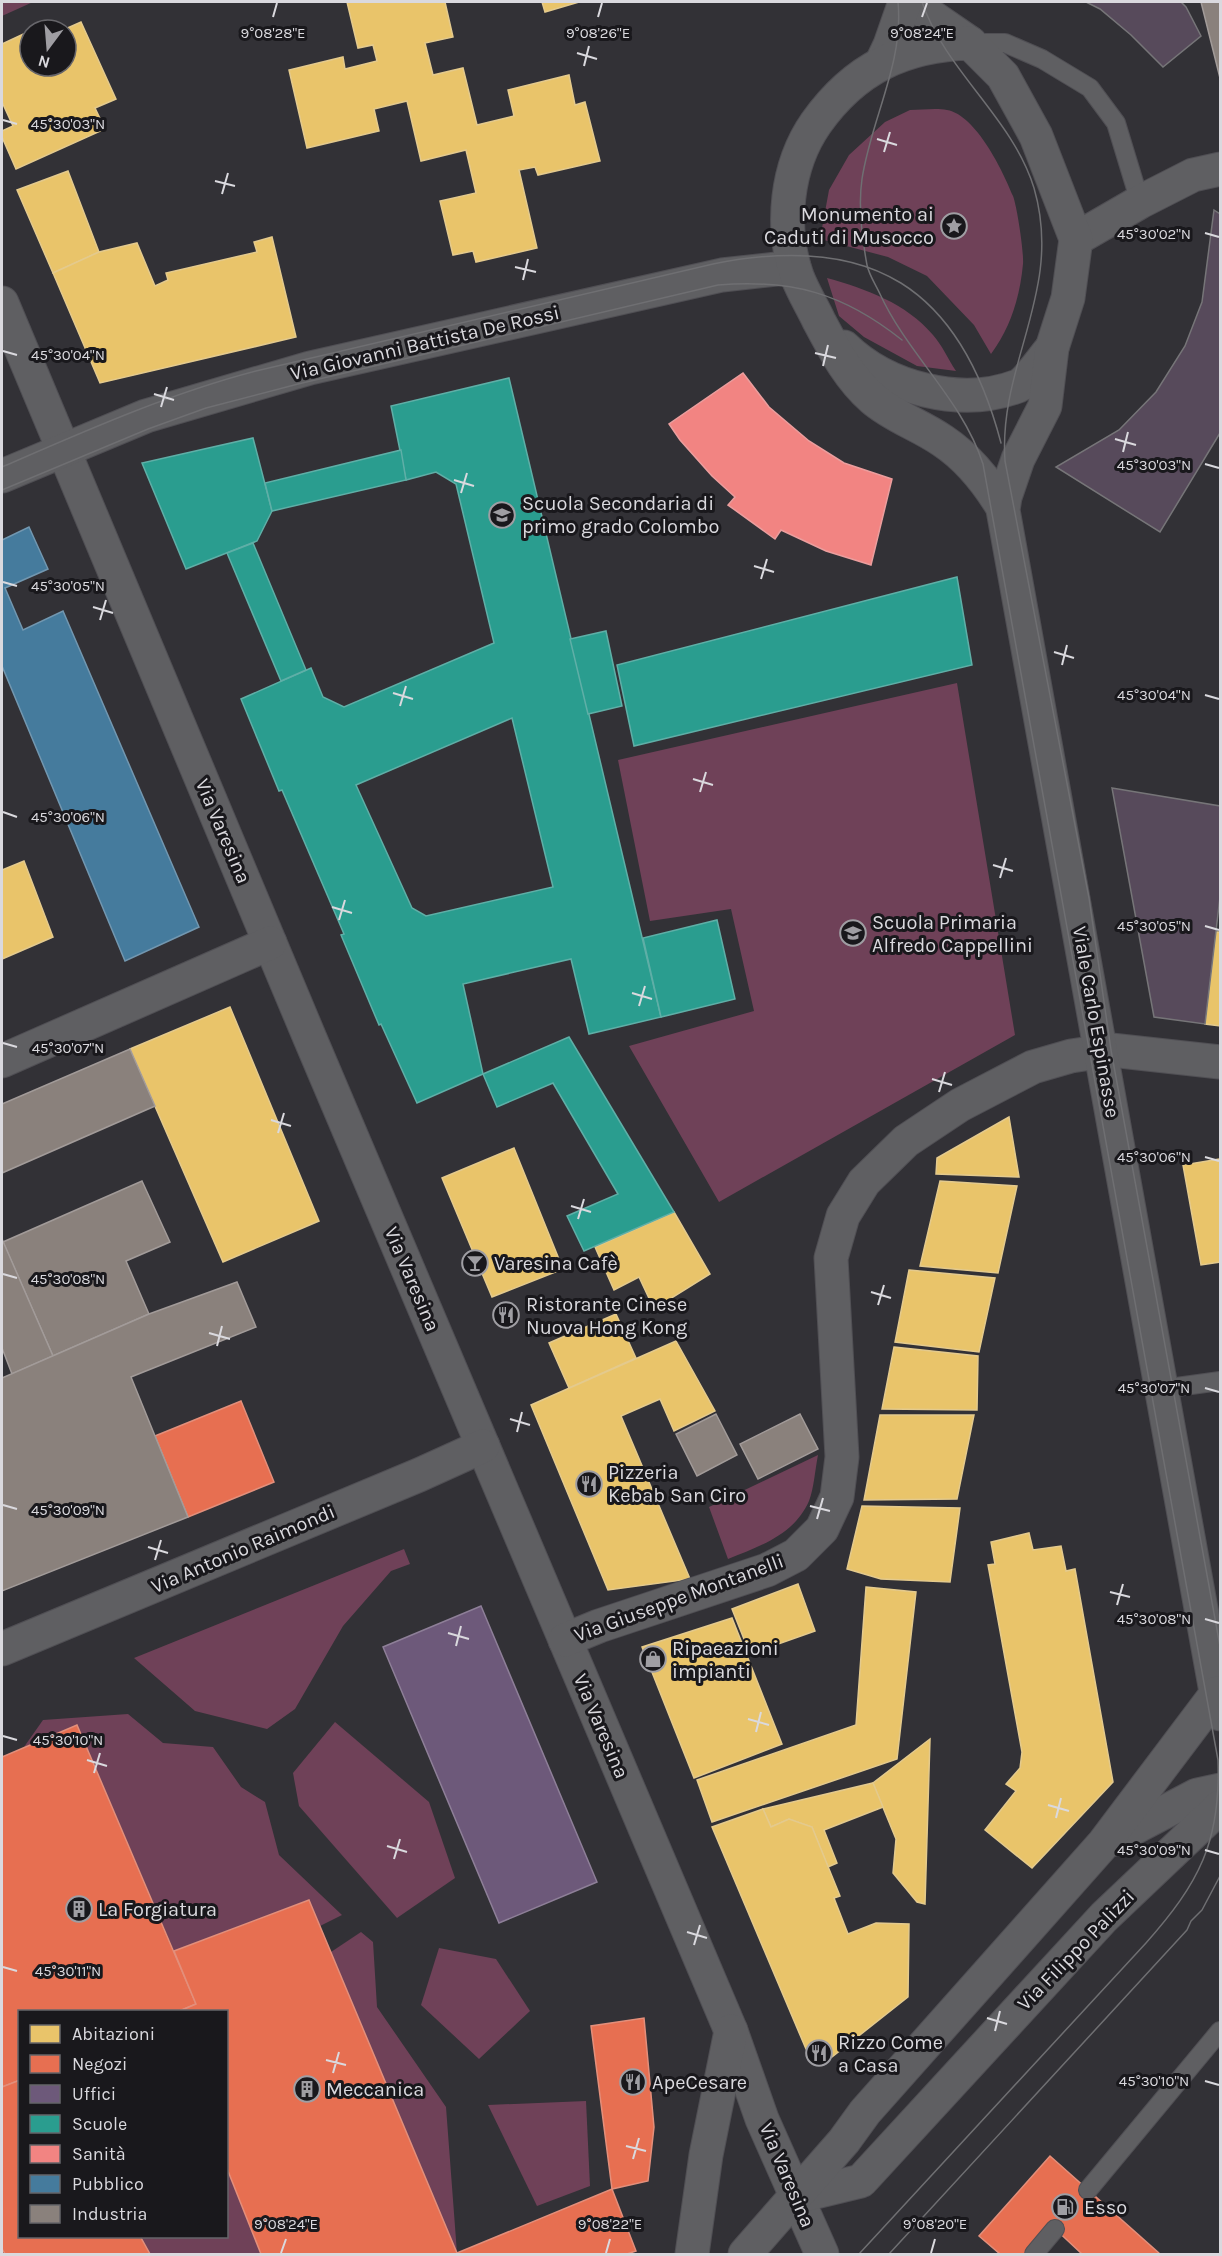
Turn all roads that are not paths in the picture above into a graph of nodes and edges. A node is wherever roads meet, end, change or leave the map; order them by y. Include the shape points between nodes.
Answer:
1 (905, 2) edge
2 (917, 2) edge
3 (970, 43) junction
4 (881, 63) junction
5 (1221, 169) edge
6 (1140, 202) junction
7 (1076, 239) junction
8 (794, 267) junction
9 (2, 303) edge
10 (816, 314) junction
11 (1052, 348) junction
12 (63, 451) junction
13 (2, 476) edge
14 (1003, 508) junction
15 (270, 943) junction
16 (1106, 1050) junction
17 (2, 1061) edge
18 (1221, 1062) edge
19 (1221, 1381) edge
20 (1162, 1389) junction
21 (483, 1446) junction
22 (565, 1640) junction
23 (2, 1649) edge
24 (1219, 1703) edge
25 (1221, 1790) edge
26 (1221, 1807) edge
27 (1104, 1843) junction
28 (731, 2031) junction
29 (1221, 2031) edge
30 (1088, 2190) dead end
31 (795, 2197) junction
32 (1055, 2229) dead end
33 (692, 2254) edge
34 (745, 2254) edge
35 (822, 2254) edge
36 (1034, 2254) edge

1 - 4 street
2 - 3 street via 925,12
3 - 4 street via 921,48
3 - 6 lane via 1005,43 1042,59 1090,88 1116,123
3 - 7 street via 1003,76 1036,136
4 - 8 street via 843,90 803,145 789,200
5 - 6 street via 1193,176
6 - 7 street
7 - 11 street via 1068,298
8 - 10 street
8 - 12 street, Via Giovanni Battista De Rossi via 722,275 310,368 146,416
9 - 12 street, Via Varesina
10 - 11 street via 846,350 864,363 910,386 938,392 984,394 1020,385
10 - 14 street via 842,363 870,396 950,447 972,466
11 - 14 street via 1046,406 1018,459
12 - 13 street, Via Giovanni Battista De Rossi
12 - 15 street, Via Varesina
14 - 16 street, Viale Carlo Espinasse
15 - 17 street
15 - 21 street, Via Varesina
16 - 18 street
16 - 20 street, Viale Carlo Espinasse
16 - 22 street, Via Giuseppe Montanelli via 1033,1067 960,1105 906,1142 864,1182 843,1216 831,1258 842,1457 837,1497 822,1529 796,1555 767,1570
19 - 20 lane
20 - 24 street, Viale Carlo Espinasse
21 - 22 street, Via Varesina
21 - 23 street, Via Antonio Raimondi
22 - 28 street, Via Varesina
24 - 27 street
25 - 27 street via 1197,1795
26 - 31 street, Via Filippo Palizzi via 1104,1917 861,2181
27 - 31 street via 865,2112
28 - 31 street, Via Varesina
28 - 33 street via 706,2155
29 - 30 lane
31 - 34 street
31 - 35 street, Via Varesina
32 - 36 lane

